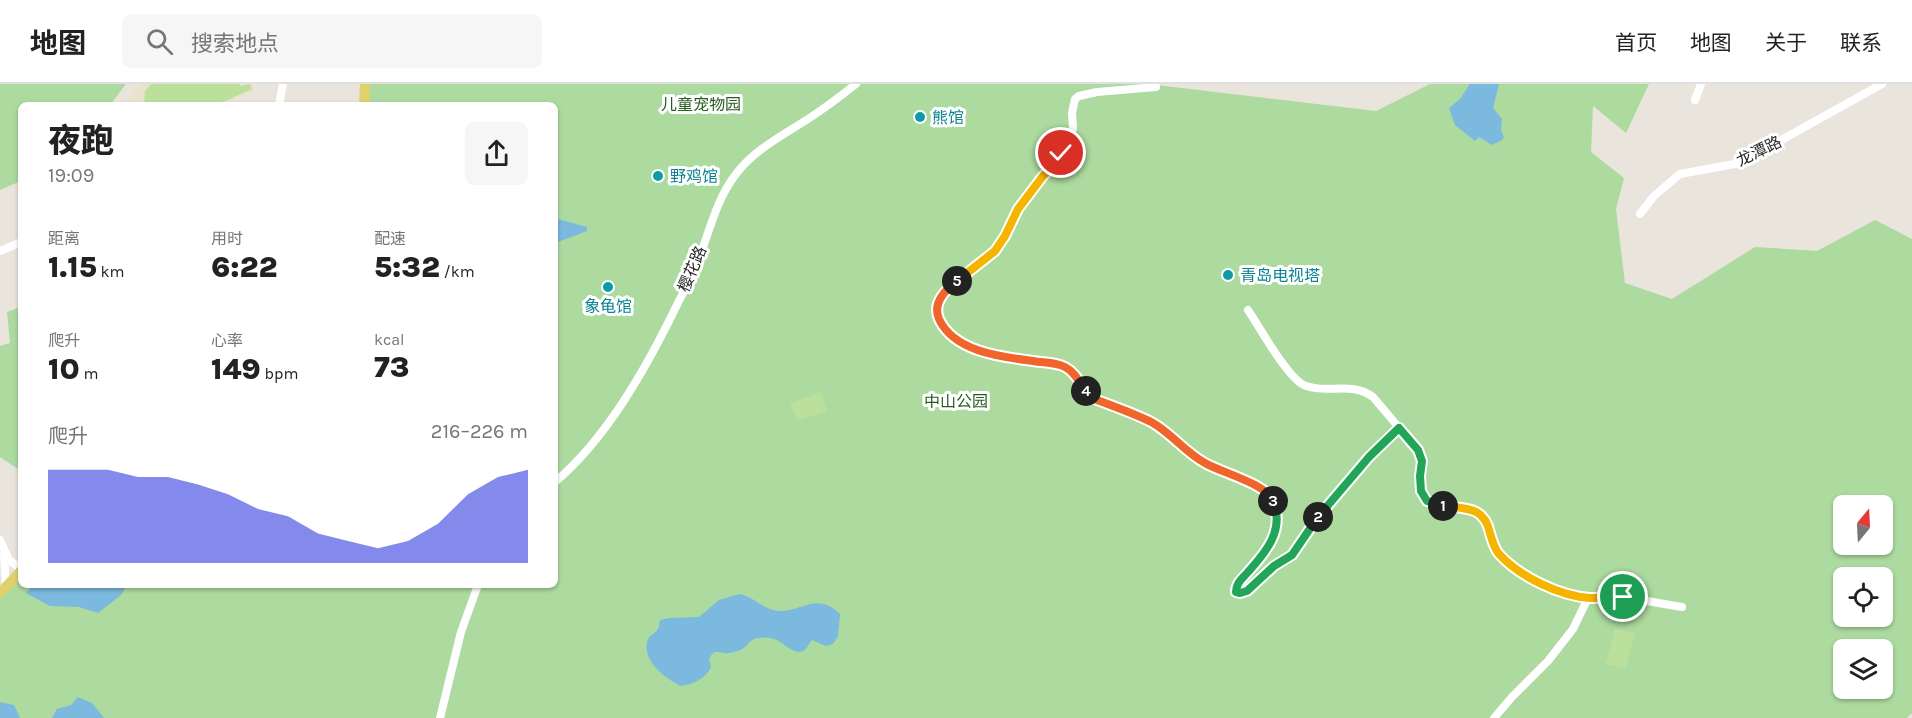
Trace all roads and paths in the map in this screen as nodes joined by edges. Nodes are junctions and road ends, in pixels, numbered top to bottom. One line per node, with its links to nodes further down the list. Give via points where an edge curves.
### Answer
1 (284, 84): 8 (street)
2 (365, 84): 9 (main road)
3 (856, 84): 15 (street, 樱花路, via 780,137 737,173 725,190 696,266 651,355 597,438)
4 (1154, 84): 14 (street, via 1156,87 1097,92 1075,99 1073,129 1066,148 1018,209 995,251 941,296 936,313 941,323 974,350 1069,368 1092,398 1152,423 1204,463 1271,495 1276,508 1274,539 1237,584 1236,592 1240,593 1292,555 1314,521)
5 (1701, 84): 7 (street)
6 (1882, 84): 10 (street, 龙潭路, via 1740,163 1680,174)
7 (1695, 100)
8 (280, 102)
9 (364, 102)
10 (1640, 214)
11 (18, 243): 12 (street)
12 (0, 251)
13 (1248, 310): 14 (street, via 1291,375 1304,386 1365,391)
14 (1399, 428): 22 (street, via 1418,450 1422,461 1421,491 1427,501 1483,515 1497,552 1515,569 1545,586)
15 (558, 479)
16 (0, 540): 17 (street)
17 (4, 550): 18 (street); 21 (street)
18 (18, 568)
19 (18, 573): 21 (main road)
20 (477, 588): 24 (street, via 461,632)
21 (2, 591)
22 (1588, 598): 23 (street, via 1623,597); 25 (street, via 1573,629 1548,661)
23 (1682, 607)
24 (440, 718)
25 (1494, 718)

